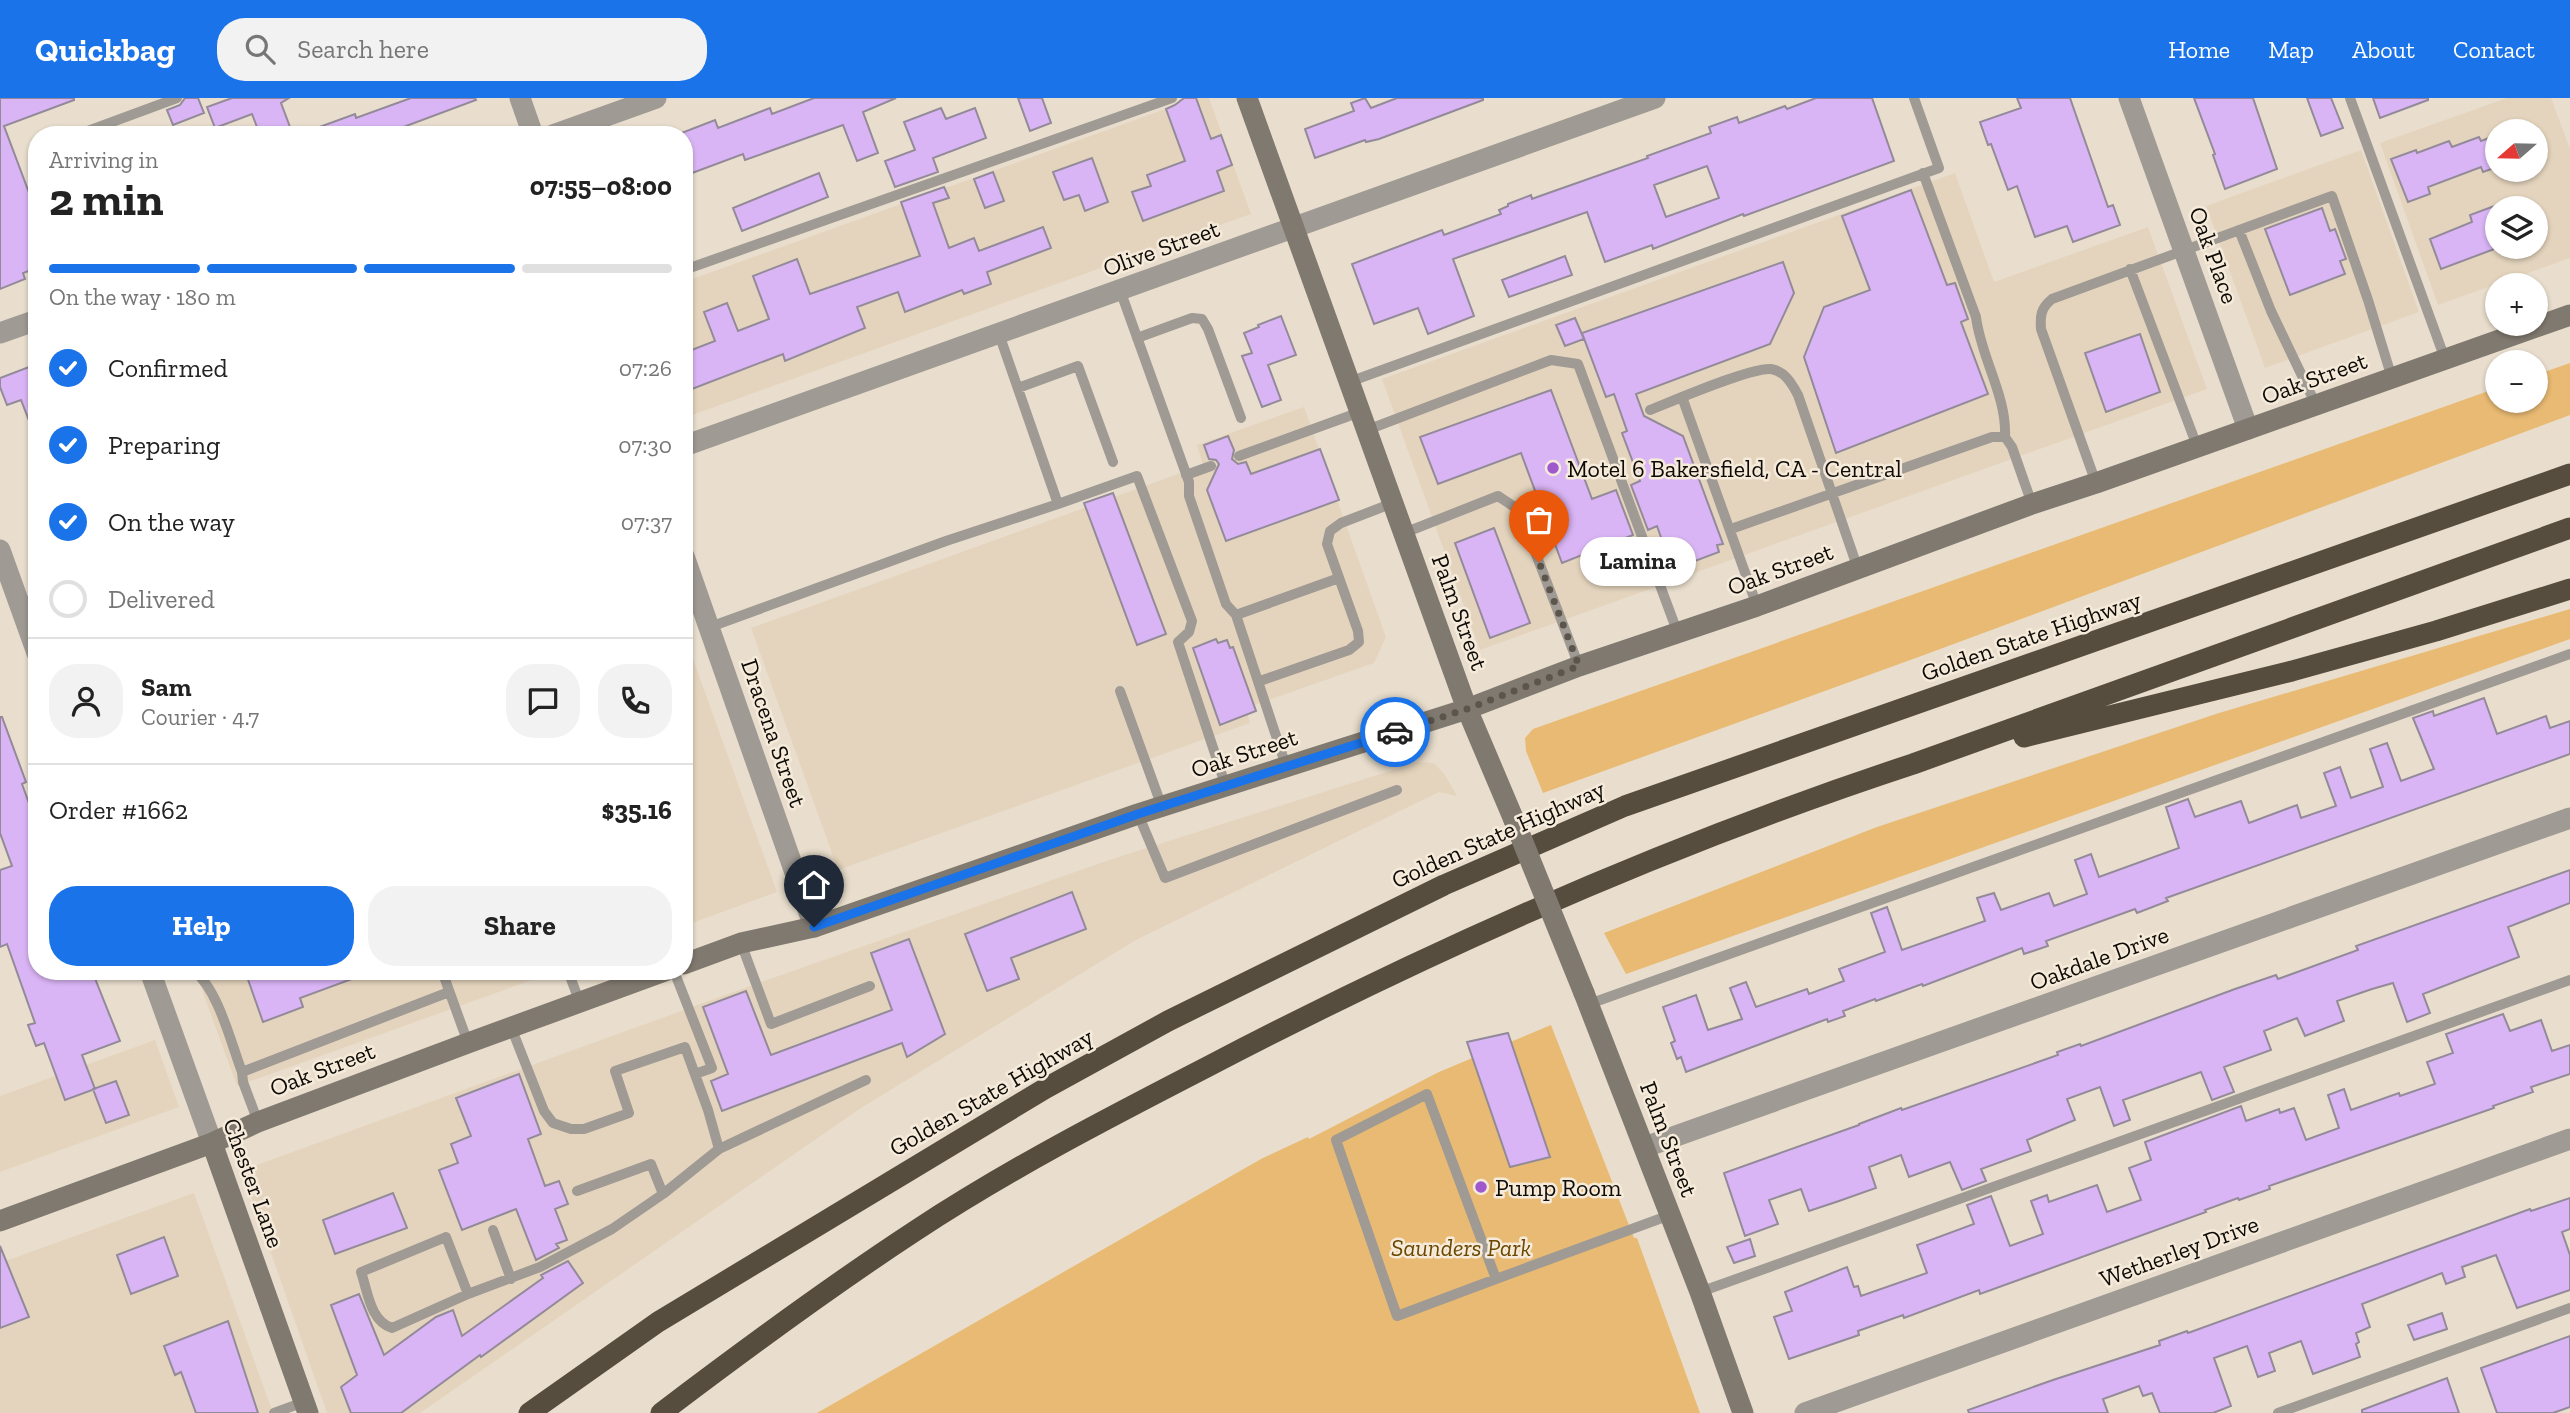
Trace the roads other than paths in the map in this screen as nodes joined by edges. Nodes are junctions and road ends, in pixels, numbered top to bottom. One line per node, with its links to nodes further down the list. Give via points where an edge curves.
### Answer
1 (177, 98): 10 (lane)
2 (520, 98): 11 (street)
3 (656, 98): 12 (street)
4 (1172, 98): 17 (lane)
5 (1247, 98): 14 (main road, Palm Street)
6 (1655, 98): 14 (street, Olive Street)
7 (1914, 98): 13 (lane, via 1938,167)
8 (2129, 98): 16 (street, Oak Place)
9 (2350, 98): 25 (lane)
10 (101, 126)
11 (530, 126)
12 (578, 126)
13 (1923, 173): 27 (lane); 35 (lane, via 1976,317 2006,418)
14 (1294, 228): 19 (street, Olive Street); 27 (main road, Palm Street)
15 (2239, 230): 16 (lane); 26 (lane, via 2332,196); 30 (lane)
16 (2184, 250): 18 (lane); 34 (street, Oak Place)
17 (693, 267)
18 (2130, 269): 37 (lane); 43 (lane, via 2052,299 2041,310 2041,329)
19 (1120, 290): 23 (street, Olive Street); 24 (lane)
20 (2570, 315): 25 (main road, Oak Street)
21 (28, 323): 22 (street)
22 (0, 333)
23 (999, 334): 28 (lane); 36 (street, Olive Street)
24 (1137, 338): 32 (lane, via 1192,318 1202,319); 42 (lane)
25 (2445, 359): 26 (main road, Oak Street)
26 (2392, 378): 30 (main road, Oak Street)
27 (1349, 382): 33 (main road, Palm Street)
28 (1018, 388): 39 (lane, via 1078,366); 46 (lane)
29 (1682, 397): 31 (lane); 44 (lane, via 1752,372 1773,369 1789,379); 49 (lane)
30 (2316, 405): 34 (main road, Oak Street)
31 (1650, 410)
32 (1241, 418)
33 (1363, 421): 38 (lane); 45 (main road, Palm Street); 60 (lane, via 1550,360 1578,364)
34 (2248, 429): 37 (main road, Oak Street)
35 (2005, 437): 44 (lane, via 1992,437); 47 (lane)
36 (693, 443)
37 (2197, 446): 43 (main road, Oak Street)
38 (1239, 456)
39 (1112, 462)
40 (1211, 466): 42 (lane)
41 (2570, 474): 110 (highway, Golden State Highway, via 1625,806 1444,885 1168,1021 1046,1088 658,1322)
42 (1186, 475): 57 (lane, via 1226,604)
43 (2096, 483): 47 (main road, Oak Street)
44 (1831, 493): 49 (lane); 52 (lane)
45 (1393, 503): 50 (main road, Palm Street); 53 (lane, via 1330,531 1327,544)
46 (1058, 504): 58 (lane); 68 (lane, via 1137,475 1192,621 1189,632 1178,642)
47 (2032, 504): 52 (main road, Oak Street)
48 (2570, 528): 66 (highway)
49 (1731, 529): 56 (lane)
50 (1404, 533): 62 (lane, via 1497,496 1519,510); 65 (main road, Palm Street)
51 (0, 550): 59 (street)
52 (1858, 569): 56 (main road, Oak Street)
53 (1339, 578): 57 (lane); 63 (lane, via 1359,642 1349,650)
54 (693, 580): 58 (street, Dracena Street)
55 (2570, 589): 66 (highway, via 2292,671)
56 (1757, 606): 60 (main road, Oak Street)
57 (1236, 615): 63 (lane)
58 (710, 626): 74 (street, Dracena Street)
59 (28, 628)
60 (1677, 631): 62 (main road, Oak Street)
61 (2570, 654): 86 (lane)
62 (1579, 666): 65 (main road, Oak Street)
63 (1260, 681): 67 (lane)
64 (1120, 691): 70 (lane)
65 (1467, 709): 67 (main road, Oak Street); 73 (main road, Palm Street, bridge)
66 (1913, 764): 73 (highway, via 1803,800)
67 (1286, 766): 68 (main road, Oak Street)
68 (1226, 787): 70 (main road, Oak Street)
69 (1397, 790): 71 (lane, via 1165,878)
70 (1162, 807): 71 (main road, Oak Street)
71 (1138, 814): 74 (main road, Oak Street)
72 (2570, 818): 96 (street, Oakdale Drive)
73 (1548, 903): 86 (main road, Palm Street, bridge); 111 (highway, via 1278,1029 1068,1139 918,1229 788,1317)
74 (814, 927): 75 (main road, Oak Street)
75 (741, 943): 76 (main road, Oak Street); 84 (lane, via 771,1024)
76 (693, 961)
77 (153, 980): 95 (street, Chester Lane)
78 (202, 980): 90 (lane)
79 (445, 980): 85 (lane)
80 (571, 980): 87 (lane)
81 (641, 980): 87 (main road, Oak Street)
82 (678, 980): 91 (lane, via 712,1068)
83 (2570, 980): 105 (lane)
84 (870, 986)
85 (449, 992): 89 (lane); 90 (lane)
86 (1586, 998): 96 (main road, Palm Street)
87 (580, 1003): 88 (main road, Oak Street)
88 (511, 1027): 89 (main road, Oak Street); 91 (lane, via 544,1111 553,1123 571,1129 629,1114 615,1071 685,1047)
89 (468, 1043): 93 (main road, Oak Street)
90 (243, 1072): 93 (lane)
91 (695, 1074): 97 (lane)
92 (866, 1080): 97 (lane)
93 (258, 1122): 95 (main road, Oak Street)
94 (2570, 1139): 113 (street, Wetherley Drive)
95 (212, 1143): 101 (main road, Oak Street); 108 (main road, Chester Lane)
96 (1645, 1147): 100 (main road, Palm Street)
97 (719, 1149): 99 (lane)
98 (577, 1191): 99 (lane, via 651,1164)
99 (663, 1194): 103 (lane, via 611,1230)
100 (1670, 1216): 104 (lane); 105 (main road, Palm Street)
101 (0, 1221)
102 (493, 1230): 103 (lane)
103 (511, 1279): 106 (lane)
104 (1496, 1279): 104 (lane, via 1427,1094 1336,1140 1397,1315)
105 (1700, 1292): 112 (main road, Palm Street)
106 (468, 1294): 106 (lane, via 392,1328 382,1325 374,1314 361,1272 446,1237)
107 (2570, 1308): 114 (lane)
108 (306, 1407): 109 (lane)
109 (274, 1413)
110 (529, 1413)
111 (660, 1413)
112 (1744, 1413)
113 (1805, 1413)
114 (2278, 1413)

